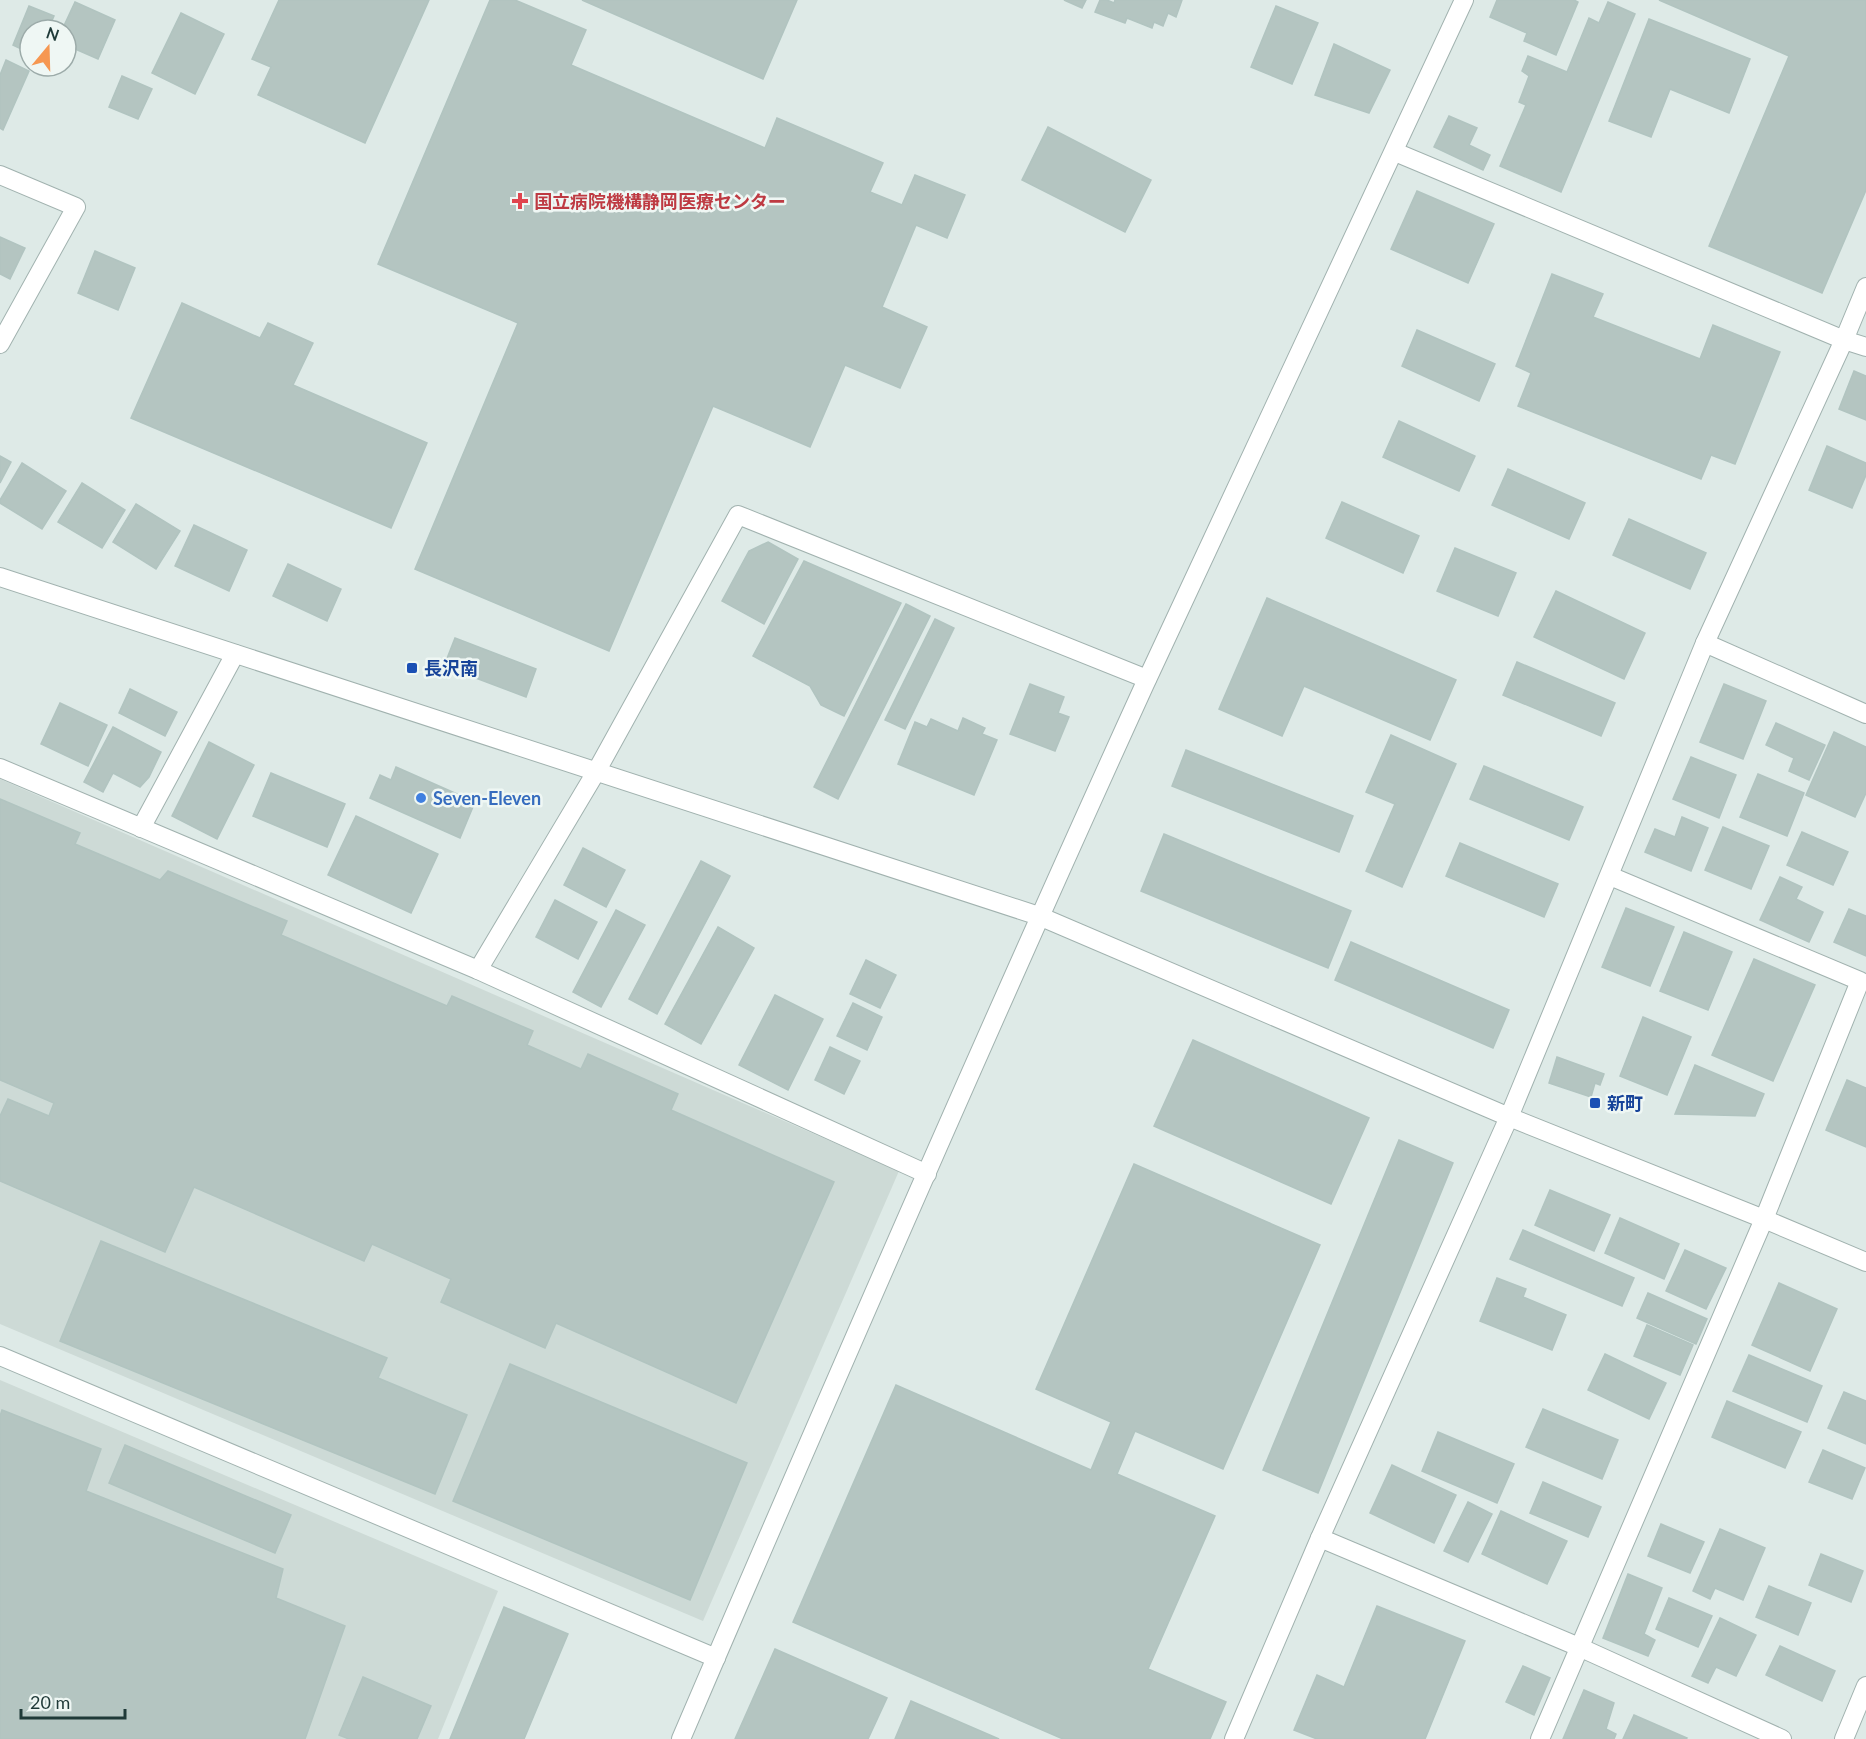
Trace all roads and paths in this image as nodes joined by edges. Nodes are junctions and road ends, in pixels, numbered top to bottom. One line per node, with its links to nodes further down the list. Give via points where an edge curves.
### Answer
1 (1464, 0): 2 (street)
2 (1395, 152): 5 (street); 11 (street)
3 (0, 175): 6 (street, via 76,207)
4 (1866, 287): 5 (street)
5 (1844, 340): 7 (street); 9 (street)
6 (0, 344)
7 (1866, 347)
8 (0, 577): 10 (street)
9 (1705, 643): 12 (street); 16 (street)
10 (235, 654): 14 (street); 15 (street)
11 (1147, 680): 14 (street, via 738,515); 17 (street)
12 (1866, 714)
13 (0, 768): 15 (street)
14 (596, 772): 17 (street); 18 (street)
15 (141, 828): 18 (street)
16 (1610, 876): 19 (street); 20 (street)
17 (1039, 916): 20 (street); 21 (street)
18 (478, 970): 21 (street)
19 (1863, 982): 22 (street)
20 (1509, 1117): 22 (street); 25 (street)
21 (927, 1174): 27 (street)
22 (1764, 1219): 23 (street); 26 (street)
23 (1866, 1262)
24 (0, 1356): 27 (street)
25 (1320, 1538): 26 (street); 30 (street)
26 (1579, 1647): 31 (street); 32 (street)
27 (716, 1658): 29 (street)
28 (1866, 1686): 33 (street)
29 (681, 1739)
30 (1234, 1739)
31 (1540, 1739)
32 (1782, 1739)
33 (1844, 1739)

